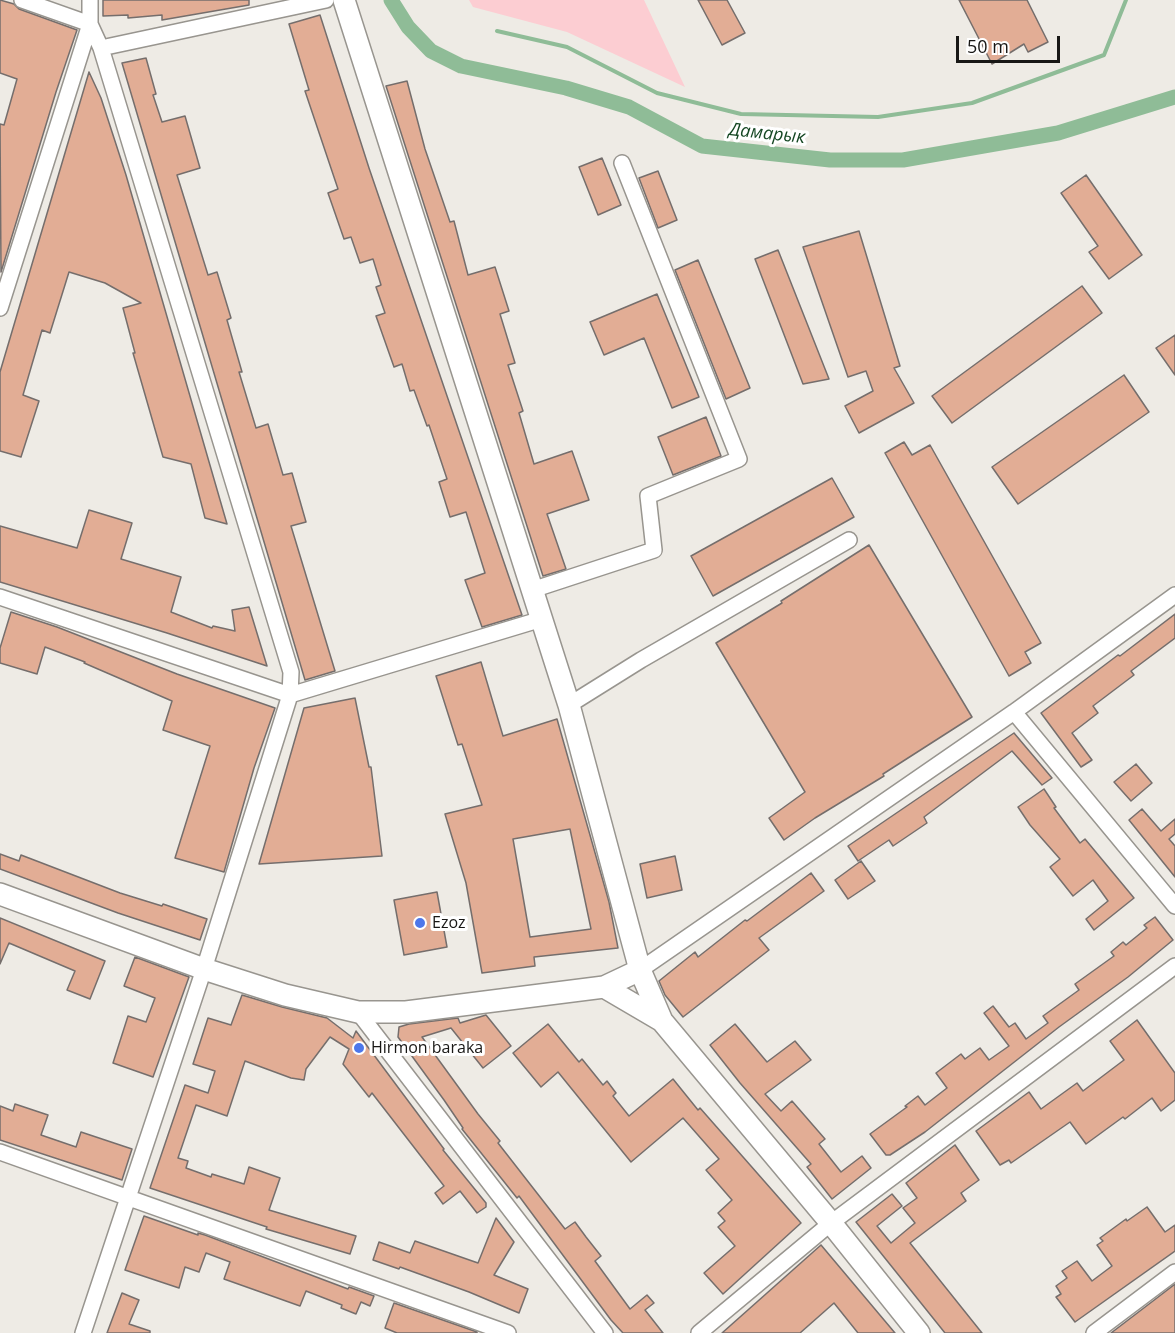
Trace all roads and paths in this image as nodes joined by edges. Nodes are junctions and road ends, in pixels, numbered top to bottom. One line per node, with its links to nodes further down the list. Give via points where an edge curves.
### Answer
1 (22, 0): 5 (street)
2 (90, 0): 5 (street)
3 (326, 0): 6 (street)
4 (344, 0): 10 (main road)
5 (90, 24): 6 (street); 8 (street)
6 (101, 48): 14 (street, via 291,672)
7 (622, 163): 10 (street, via 739,459 648,496 654,550)
8 (0, 308)
9 (849, 540): 15 (street)
10 (532, 590): 13 (main road)
11 (1175, 595): 16 (street)
12 (0, 597): 14 (street)
13 (542, 620): 14 (street); 15 (main road)
14 (290, 695): 20 (street)
15 (569, 705): 21 (main road)
16 (1014, 712): 18 (street); 21 (street)
17 (0, 894): 20 (main road)
18 (1175, 906)
19 (1175, 966): 27 (street)
20 (204, 969): 23 (main road); 26 (street)
21 (640, 970): 22 (main road); 24 (main road)
22 (604, 987): 23 (main road, via 406,1012); 24 (main road)
23 (358, 1012): 31 (street)
24 (662, 1021): 27 (main road)
25 (0, 1152): 26 (street)
26 (128, 1197): 29 (street); 30 (street)
27 (831, 1223): 32 (street); 33 (main road)
28 (1175, 1272): 34 (street)
29 (82, 1333)
30 (508, 1333)
31 (605, 1333)
32 (699, 1333)
33 (919, 1333)
34 (1094, 1333)

